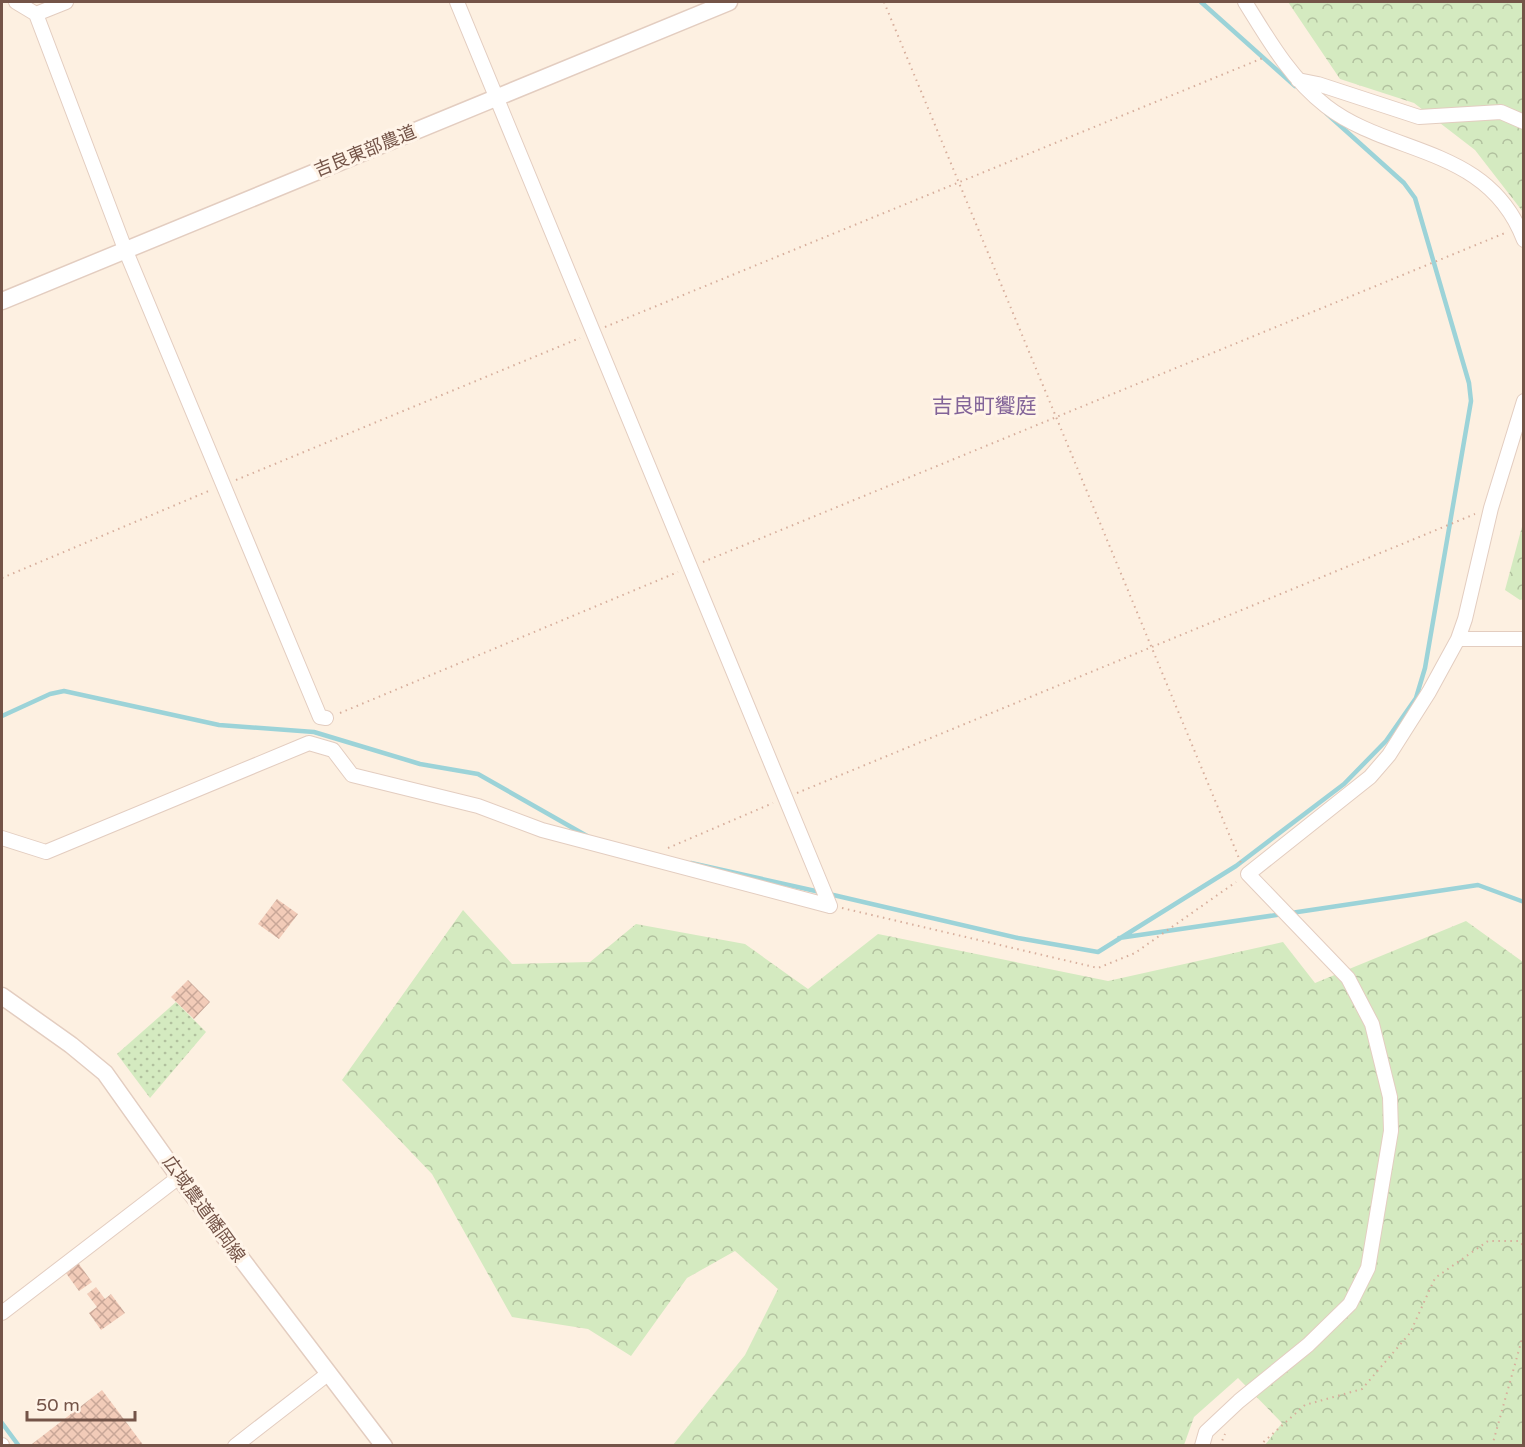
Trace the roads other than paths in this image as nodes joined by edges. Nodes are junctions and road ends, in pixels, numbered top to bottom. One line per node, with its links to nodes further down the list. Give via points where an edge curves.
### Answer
1 (16, 2): 6 (street)
2 (66, 2): 6 (street)
3 (457, 2): 8 (street)
4 (729, 2): 8 (street, 吉良東部農道)
5 (1245, 2): 7 (street)
6 (36, 14): 11 (street)
7 (1298, 80): 9 (street, via 1419,117 1501,112); 10 (street, via 1352,123 1435,154 1466,171 1487,188)
8 (496, 98): 11 (street, 吉良東部農道); 17 (street, via 830,906 542,830 478,806 352,775 333,750 309,743 46,852)
9 (1524, 122)
10 (1521, 233)
11 (125, 249): 12 (street, 吉良東部農道); 16 (street, via 320,717)
12 (2, 301)
13 (1524, 400): 14 (street, via 1491,508)
14 (1458, 639): 15 (street); 24 (street, via 1389,755 1370,777 1248,874 1348,978 1372,1024 1390,1096 1391,1131 1368,1268 1350,1304 1206,1432)
15 (1524, 639)
16 (326, 718)
17 (2, 838)
18 (2, 996): 19 (street, 広域農道幡岡線, via 105,1073)
19 (179, 1177): 20 (street); 21 (street, 広域農道幡岡線)
20 (2, 1313)
21 (328, 1374): 22 (street); 23 (street, 広域農道幡岡線)
22 (235, 1446)
23 (384, 1446)
24 (1202, 1446)

